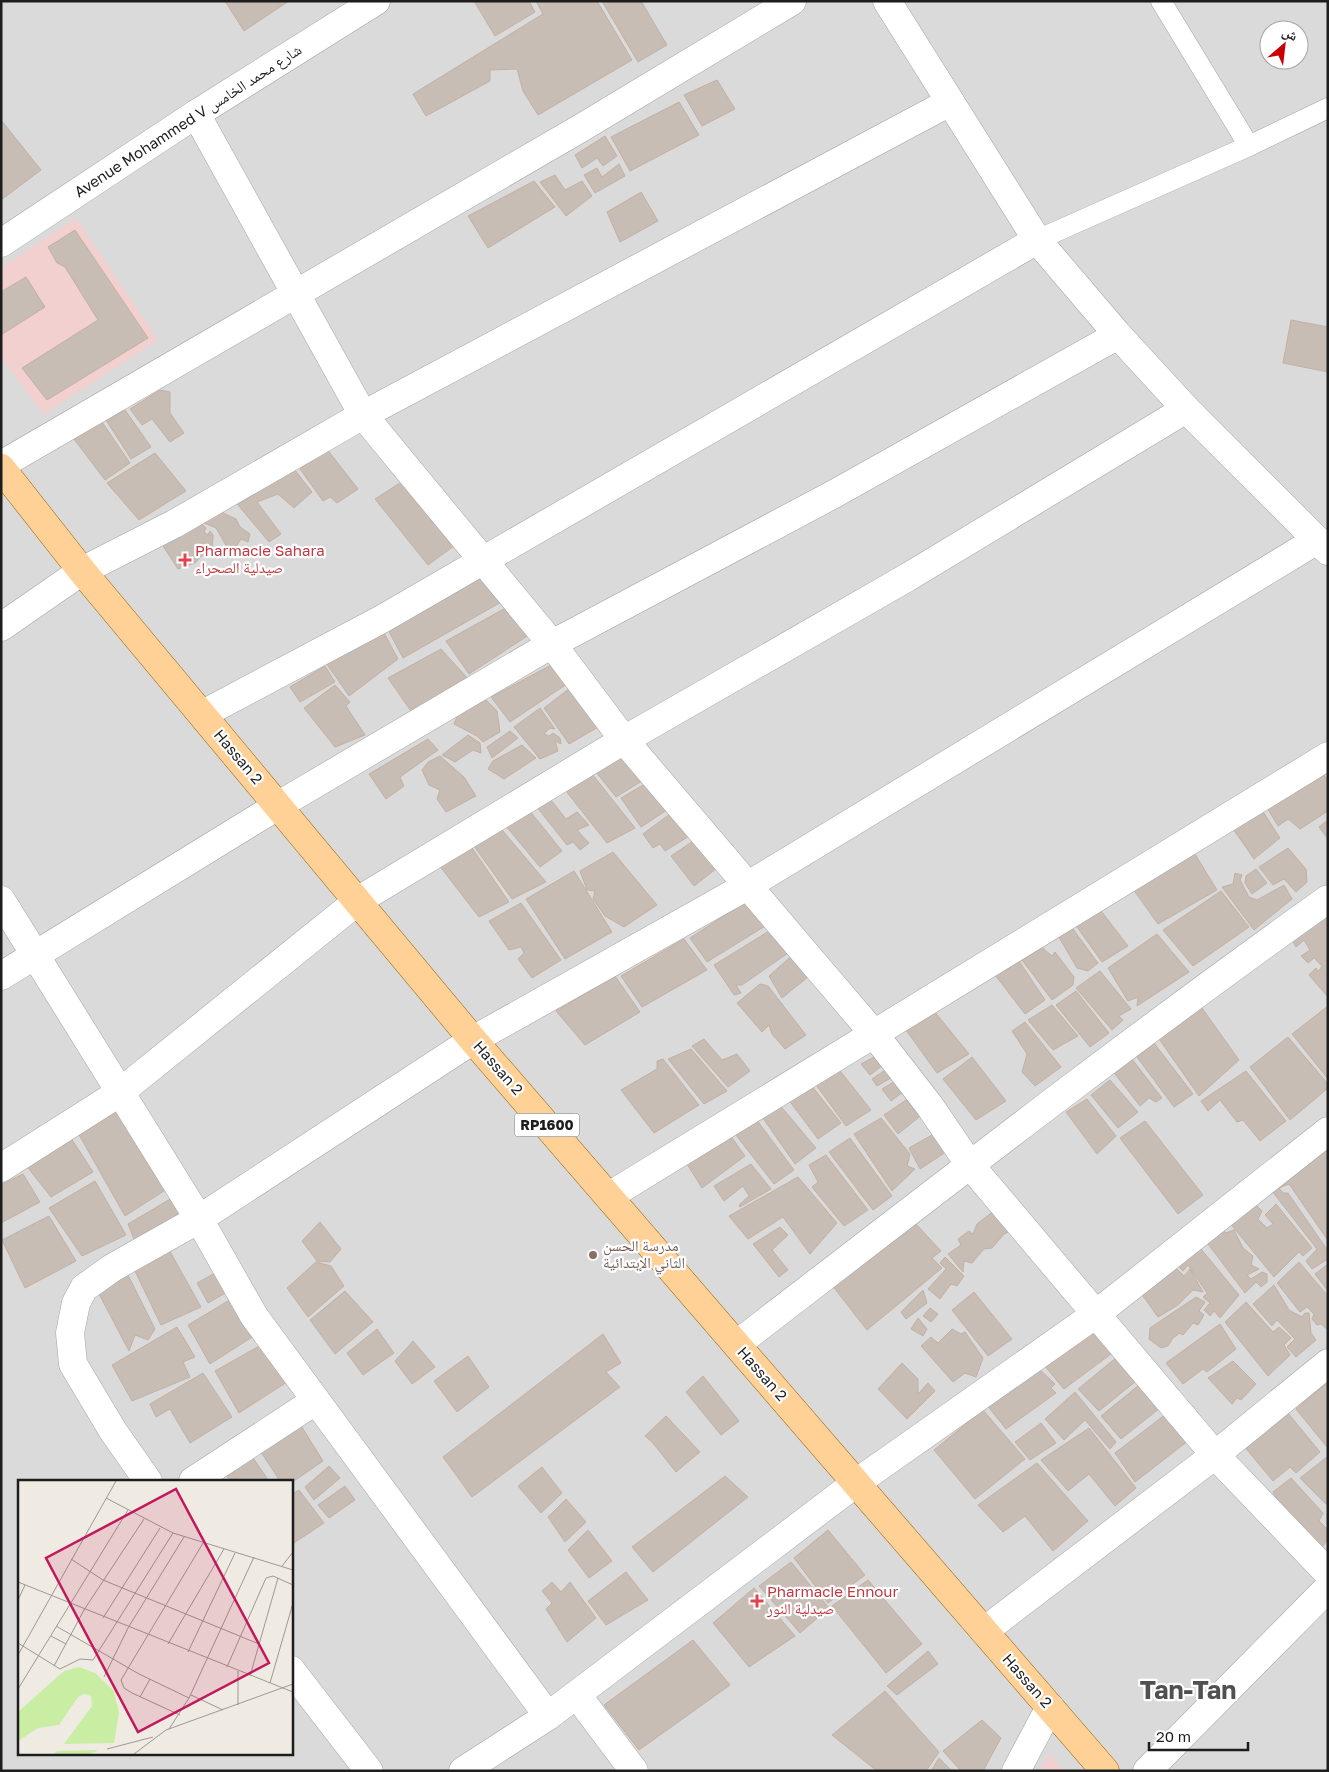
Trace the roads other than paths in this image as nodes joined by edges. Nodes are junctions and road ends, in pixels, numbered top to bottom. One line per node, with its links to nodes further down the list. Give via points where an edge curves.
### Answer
1 (376, 1): 7 (street, Avenue Mohammed V شارع محمد الخامس)
2 (792, 1): 11 (street)
3 (886, 1): 5 (street)
4 (1161, 1): 8 (lane)
5 (950, 102): 9 (street); 14 (street)
6 (1328, 108): 8 (lane)
7 (196, 114): 10 (street, Avenue Mohammed V شارع محمد الخامس); 11 (street)
8 (1249, 146): 9 (lane)
9 (1037, 240): 12 (street); 17 (street)
10 (1, 243)
11 (294, 294): 14 (street); 15 (street)
12 (1118, 335): 13 (street); 20 (street, via 834,494)
13 (1186, 409): 16 (street); 22 (street, via 908,577)
14 (363, 415): 17 (street); 18 (street, via 174,524)
15 (1, 466): 18 (main road, Hassan 2 / RP1600)
16 (1322, 546): 25 (street)
17 (481, 561): 20 (street); 21 (street, via 382,619)
18 (82, 570): 19 (street); 21 (main road, Hassan 2 / RP1600)
19 (1, 627)
20 (552, 644): 22 (street); 24 (street)
21 (203, 714): 24 (main road, Hassan 2 / RP1600)
22 (624, 740): 25 (street); 28 (street)
23 (1328, 756): 31 (street)
24 (279, 805): 28 (main road, Hassan 2 / RP1600); 29 (street)
25 (747, 886): 31 (street); 32 (street)
26 (1328, 899): 35 (street)
27 (1, 900): 29 (street)
28 (359, 900): 32 (main road, Hassan 2 / RP1600); 33 (street)
29 (36, 957): 30 (street); 33 (street)
30 (1, 976)
31 (874, 1034): 35 (street); 37 (street)
32 (473, 1040): 37 (main road, Hassan 2 / RP1600); 38 (street)
33 (119, 1093): 36 (street); 38 (street)
34 (1328, 1131): 39 (street)
35 (970, 1165): 39 (street); 40 (street)
36 (1, 1168)
37 (609, 1196): 40 (main road, Hassan 2 / RP1600)
38 (199, 1219): 42 (street, via 254,1316); 44 (street, via 112,1268 84,1288 76,1303 70,1334 73,1364)
39 (1096, 1314): 43 (street); 46 (street)
40 (737, 1344): 46 (main road, Hassan 2 / RP1600)
41 (1328, 1364): 43 (street)
42 (315, 1401): 45 (street); 53 (street)
43 (1215, 1455): 47 (street); 49 (street)
44 (147, 1480)
45 (195, 1480)
46 (856, 1483): 49 (main road, Hassan 2 / RP1600); 51 (street)
47 (1328, 1573)
48 (1328, 1588): 59 (street)
49 (984, 1631): 52 (main road, Hassan 2 / RP1600)
50 (292, 1671): 54 (street)
51 (577, 1695): 53 (street); 56 (street)
52 (1050, 1707): 57 (street); 58 (main road, Hassan 2 / RP1600)
53 (548, 1716): 55 (street)
54 (369, 1771)
55 (463, 1771)
56 (634, 1771)
57 (1016, 1771)
58 (1105, 1771)
59 (1147, 1771)

